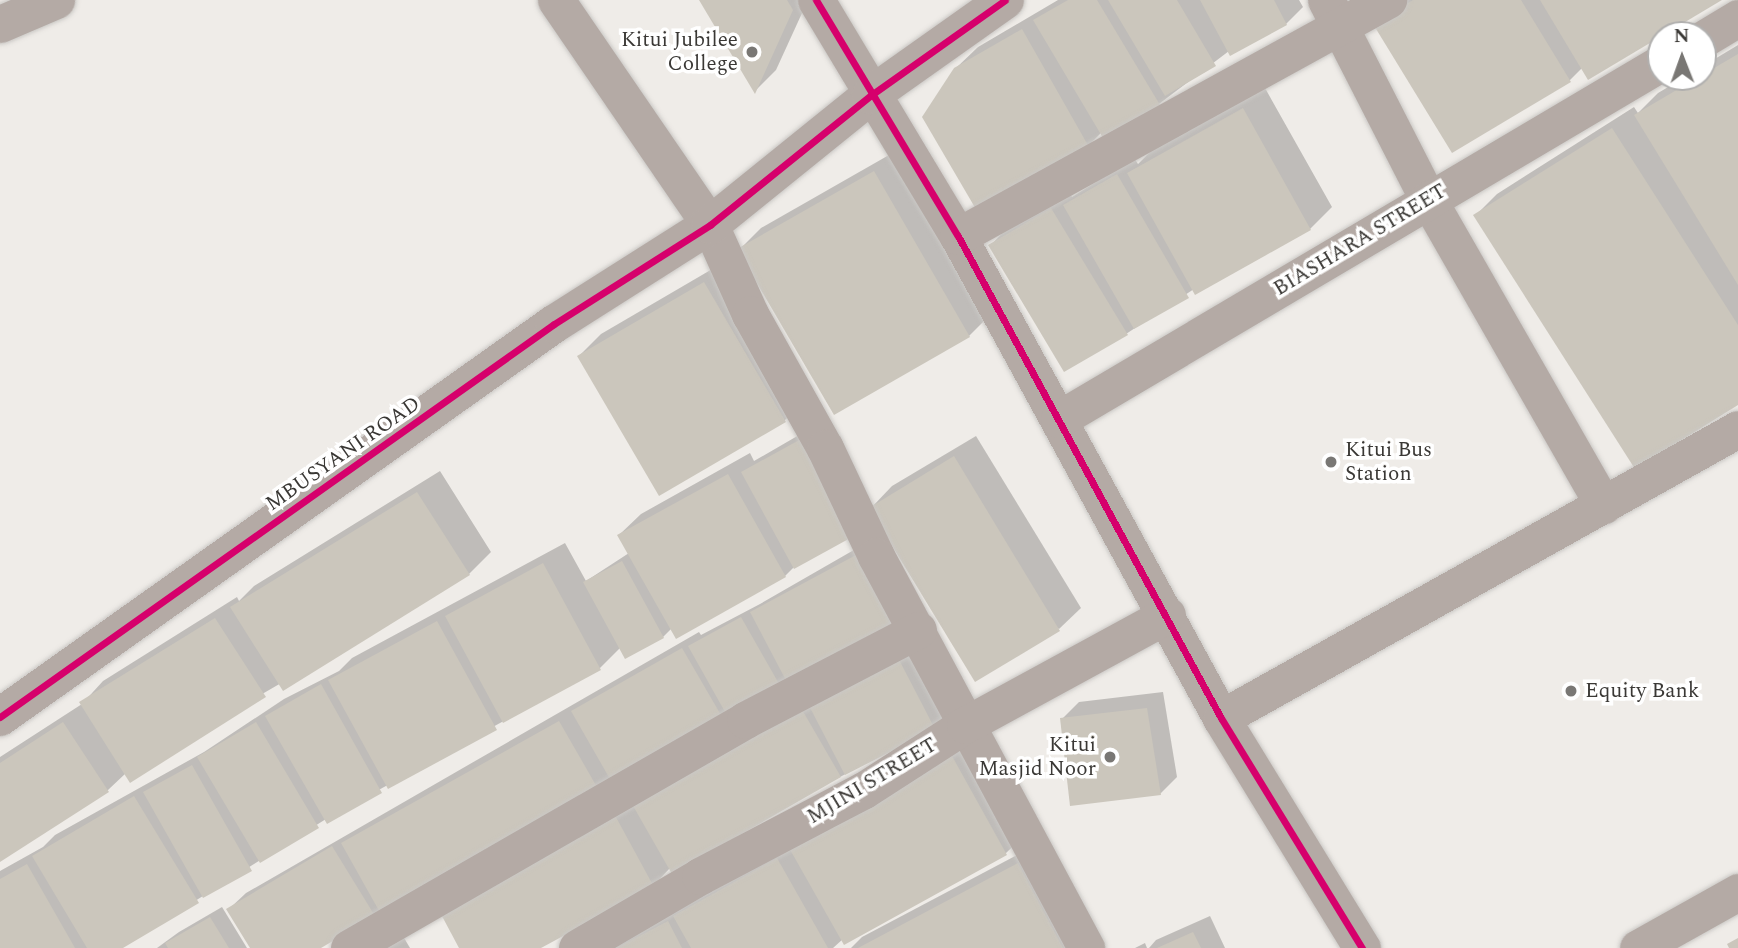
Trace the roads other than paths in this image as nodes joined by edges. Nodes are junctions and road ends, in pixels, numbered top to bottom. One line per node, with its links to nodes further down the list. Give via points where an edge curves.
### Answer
1 (56, 0): 8 (street)
2 (556, 0): 13 (street)
3 (816, 0): 11 (street)
4 (1005, 0): 11 (street, MBUSYANI ROAD)
5 (1388, 0): 6 (street)
6 (1332, 13): 12 (street); 14 (street)
7 (1738, 18): 9 (street)
8 (0, 24)
9 (1717, 31)
10 (1647, 71): 12 (street, BIASHARA STREET)
11 (871, 95): 13 (street, MBUSYANI ROAD); 14 (street)
12 (1428, 199): 15 (street, BIASHARA STREET); 17 (street)
13 (710, 225): 19 (street, via 750,314); 20 (street, MBUSYANI ROAD, via 554,324)
14 (958, 236): 15 (street)
15 (1059, 418): 18 (street)
16 (1738, 429): 17 (street)
17 (1604, 505): 21 (street)
18 (1167, 615): 21 (street); 22 (street, MJINI STREET)
19 (918, 630): 22 (street); 24 (street, via 745,720)
20 (0, 717)
21 (1221, 718): 27 (street)
22 (965, 725): 25 (street, MJINI STREET, via 864,790 700,876); 26 (street)
23 (1738, 892): 28 (street)
24 (349, 948)
25 (577, 948)
26 (1086, 948)
27 (1362, 948)
28 (1638, 948)

